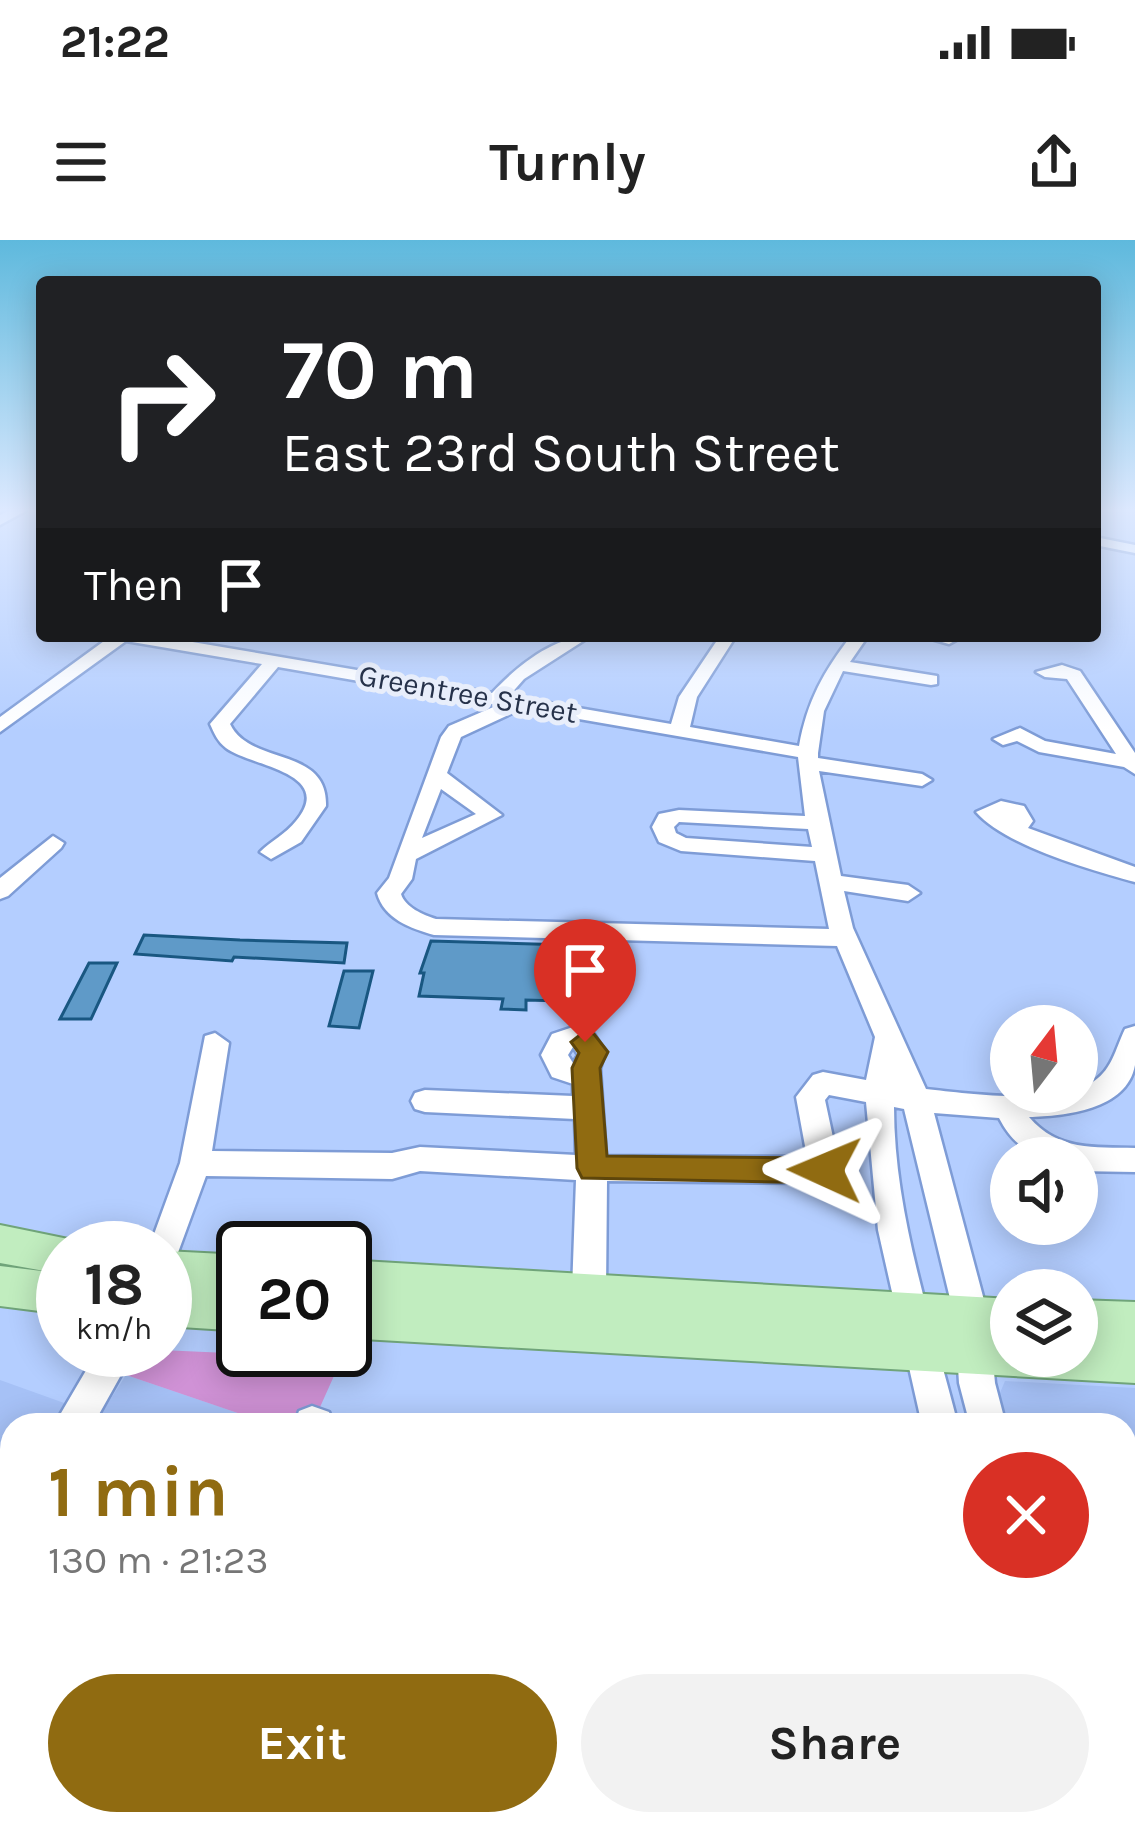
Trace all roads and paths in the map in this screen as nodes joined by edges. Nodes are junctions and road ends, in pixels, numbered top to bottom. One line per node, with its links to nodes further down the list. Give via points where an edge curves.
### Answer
1 (116, 642): 12 (street)
2 (160, 642): 6 (street, Greentree Street)
3 (573, 642): 10 (street, via 518,675)
4 (724, 642): 13 (street, via 688,697)
5 (855, 642): 7 (street)
6 (274, 661): 10 (street, Greentree Street); 22 (street, via 220,724 230,742 299,770 312,786 311,822)
7 (838, 665): 9 (street); 15 (street, via 815,711)
8 (1076, 679): 16 (street)
9 (931, 680)
10 (497, 699): 11 (street, Greentree Street)
11 (520, 703): 13 (street, Greentree Street); 17 (street, via 456,730)
12 (0, 725)
13 (679, 731): 15 (street, Greentree Street)
14 (1039, 746): 16 (street)
15 (809, 758): 18 (street, Greentree Street); 19 (street)
16 (1132, 765)
17 (436, 775): 23 (street); 23 (street, via 491,815)
18 (922, 780)
19 (817, 823): 24 (street); 24 (street, via 679,816 664,827 681,844)
20 (1016, 830): 25 (street)
21 (53, 844): 27 (street)
22 (271, 852)
23 (405, 854): 29 (street, via 392,904 434,927)
24 (823, 855): 26 (street)
25 (1135, 874)
26 (830, 882): 28 (street); 29 (street)
27 (0, 891)
28 (908, 893)
29 (851, 948): 30 (street); 32 (street)
30 (658, 951)
31 (1135, 1036): 35 (street)
32 (888, 1039): 36 (street); 37 (street)
33 (215, 1043): 43 (street)
34 (586, 1068): 40 (street)
35 (1098, 1093)
36 (878, 1095): 37 (street); 44 (street, via 823,1084 810,1097 825,1170); 56 (street, via 887,1186)
37 (916, 1099): 39 (street); 55 (street)
38 (425, 1101): 40 (street)
39 (990, 1104)
40 (588, 1108): 44 (street)
41 (1098, 1159): 42 (street)
42 (1135, 1160)
43 (195, 1163): 44 (street, via 392,1166 420,1159); 45 (street)
44 (592, 1168): 51 (street)
45 (175, 1221)
46 (0, 1244): 47 (main road)
47 (36, 1250)
48 (372, 1281): 51 (main road)
49 (0, 1286): 50 (main road)
50 (36, 1291)
51 (589, 1291): 56 (main road)
52 (372, 1318): 56 (main road)
53 (1098, 1322): 54 (main road)
54 (1135, 1323)
55 (990, 1331)
56 (920, 1335): 57 (main road); 63 (street)
57 (990, 1337)
58 (1098, 1359): 59 (main road)
59 (1135, 1360)
60 (101, 1377): 62 (street)
61 (990, 1377): 64 (street)
62 (79, 1413)
63 (937, 1413)
64 (989, 1413)

